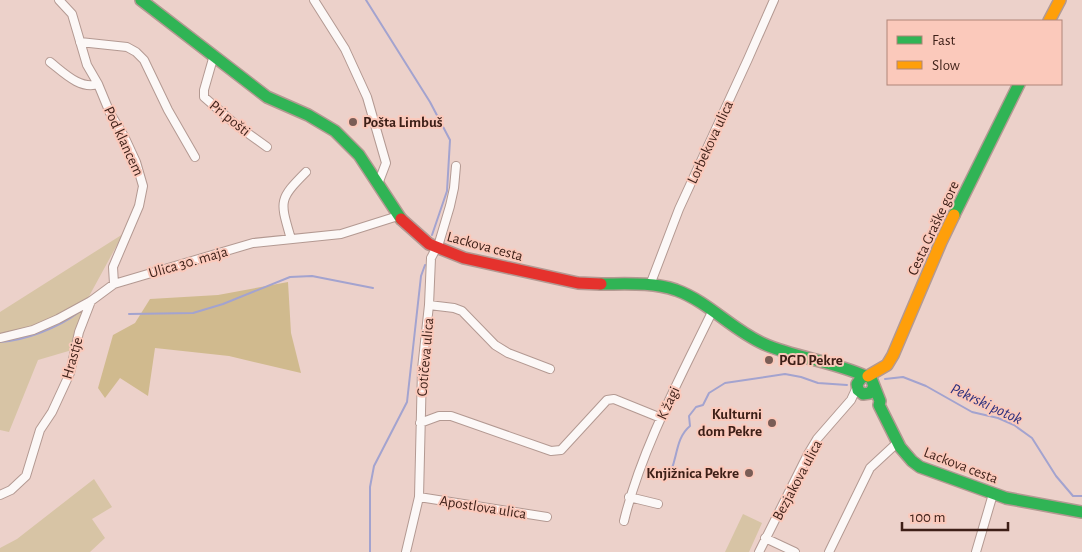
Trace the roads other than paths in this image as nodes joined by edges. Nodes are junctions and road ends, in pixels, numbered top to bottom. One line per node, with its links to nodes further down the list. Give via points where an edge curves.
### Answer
1 (59, 0): 7 (street, Pod klancem, via 72,14)
2 (142, 0): 8 (street, Lackova cesta)
3 (314, 0): 16 (street, via 344,49 367,98 386,163)
4 (774, 0): 21 (street, Lorbekova ulica, via 679,209)
5 (1060, 0): 6 (street)
6 (1050, 20)
7 (80, 42): 10 (street, Pod klancem, via 87,65); 13 (street, via 127,47 144,60)
8 (214, 55): 12 (street, Pri pošti, via 204,97); 16 (street, Lackova cesta, via 266,97 335,131 360,154)
9 (50, 62): 10 (street, via 84,85)
10 (98, 84): 20 (street, Pod klancem, via 136,162 143,186 139,206 113,267)
11 (1019, 85): 27 (street, Cesta Graške gore, via 949,227 886,368)
12 (267, 147)
13 (195, 157)
14 (456, 166): 19 (street, Cotičeva ulica, via 450,206)
15 (306, 172): 18 (street, via 288,189 283,202)
16 (378, 184): 17 (street, Lackova cesta)
17 (398, 216): 18 (street, Ulica 30. maja, via 341,234); 19 (street, Lackova cesta)
18 (291, 239): 20 (street, Ulica 30. maja, via 253,243)
19 (436, 248): 21 (street, Lackova cesta, via 464,258 578,283); 23 (street, Cotičeva ulica, via 431,258)
20 (114, 284): 22 (street, Ulica 30. maja)
21 (650, 285): 24 (street, Lackova cesta, via 692,298)
22 (91, 301): 25 (street, Hrastje, via 33,330); 32 (street, Hrastje, via 79,332 70,373 40,430 26,476)
23 (429, 305): 26 (street, via 462,311 508,353); 29 (street, Cotičeva ulica)
24 (712, 312): 27 (street, Lackova cesta, via 755,340 831,362); 28 (street, K žagi)
25 (0, 338)
26 (550, 369)
27 (866, 385): 30 (street, Lackova cesta, via 879,404); 39 (street, Bezjakova ulica, via 817,439)
28 (661, 418): 29 (street, via 614,399 607,400 561,450 551,451 451,416 439,416); 34 (street, K žagi)
29 (420, 423): 33 (street, Cotičeva ulica)
30 (897, 443): 31 (street, Lackova cesta, via 910,461 920,467); 43 (street, via 870,468)
31 (993, 494): 36 (street, Lackova cesta); 44 (street)
32 (0, 495)
33 (419, 497): 37 (street, Apostlova ulica); 40 (street, Cotičeva ulica)
34 (629, 497): 35 (street); 38 (street, K žagi)
35 (658, 504)
36 (1082, 512)
37 (547, 517)
38 (624, 521)
39 (766, 538): 41 (street, Bezjakova ulica); 42 (street)
40 (406, 552)
41 (759, 552)
42 (795, 552)
43 (829, 552)
44 (976, 552)

